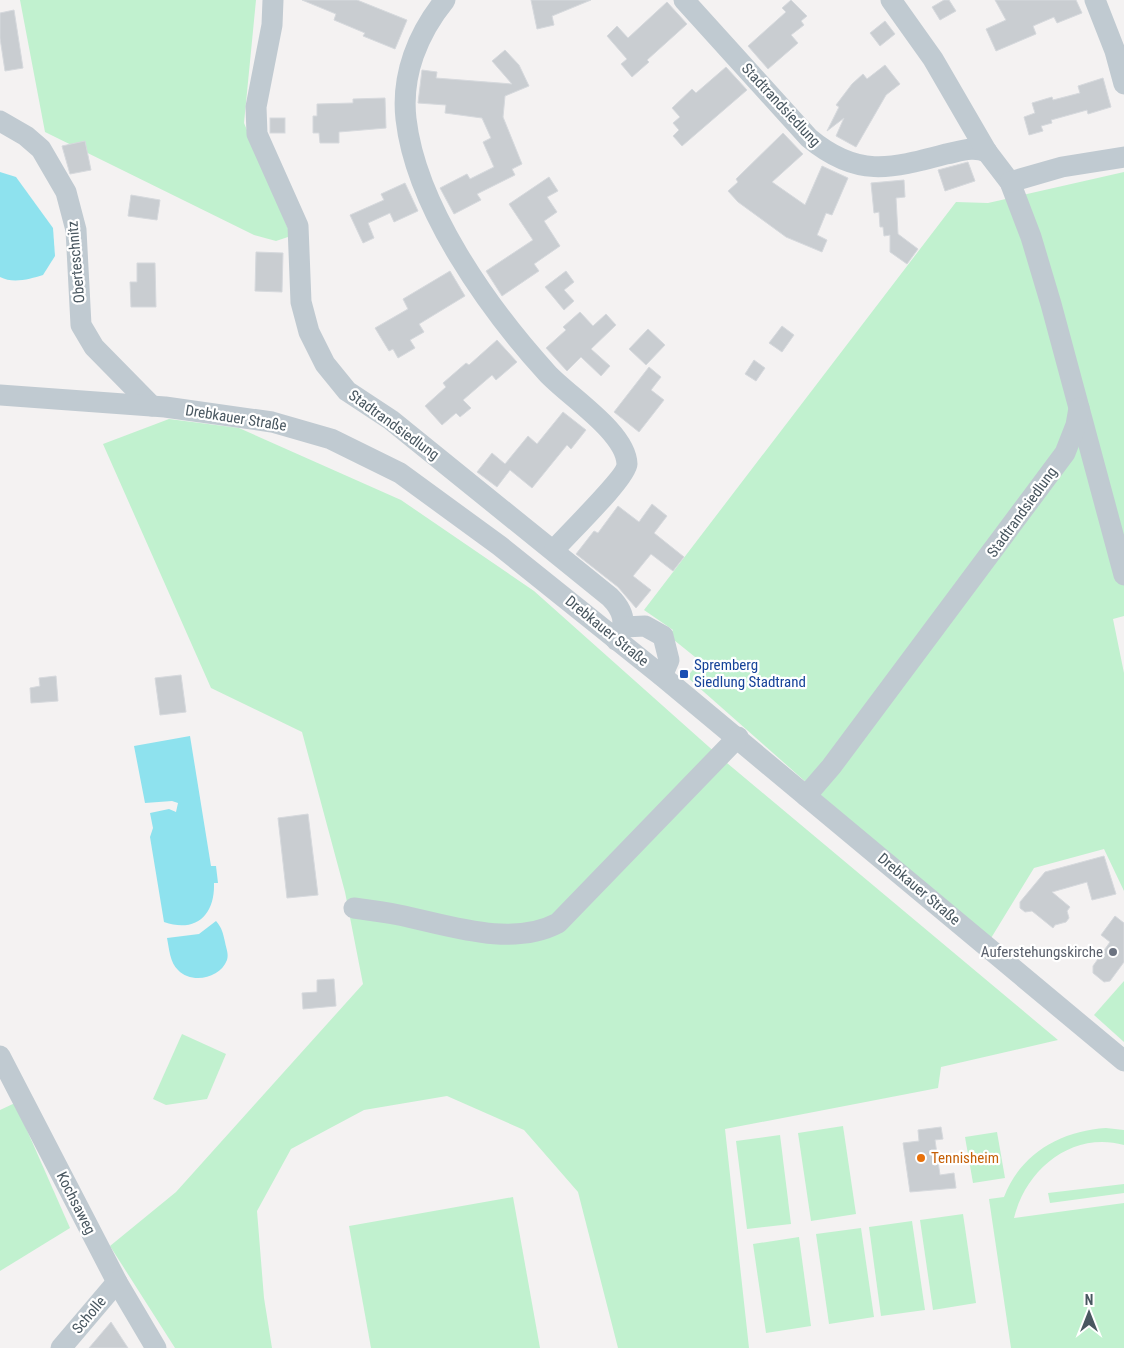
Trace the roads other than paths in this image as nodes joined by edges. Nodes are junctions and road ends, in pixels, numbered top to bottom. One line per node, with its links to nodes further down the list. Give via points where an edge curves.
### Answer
1 (273, 0): 14 (street, Stadtrandsiedlung, via 272,25 256,107 257,134 298,226 301,302 313,340 325,364 347,392 391,420)
2 (445, 0): 14 (street, via 416,47 406,90 410,146 423,185 463,262 499,316 548,374 611,432 625,451 627,467 614,487)
3 (684, 0): 8 (street, Stadtrandsiedlung, via 808,138 828,154 872,167 900,166 972,148)
4 (892, 0): 8 (street, Stadtrandsiedlung, via 933,59)
5 (1095, 0): 6 (street)
6 (1124, 84)
7 (0, 121): 12 (street, Oberteschnitz, via 26,136 41,150 66,192 76,230 81,325 94,347)
8 (987, 152): 10 (street, Stadtrandsiedlung)
9 (1124, 157): 10 (street, via 1062,167)
10 (1010, 182): 13 (street, Stadtrandsiedlung, via 1031,237)
11 (0, 395): 12 (street, Drebkauer Straße)
12 (152, 406): 16 (street, Drebkauer Straße, via 272,422 331,439 400,473)
13 (1079, 406): 15 (street); 19 (street, Stadtrandsiedlung, via 1076,425 1065,453)
14 (554, 550): 16 (street, Stadtrandsiedlung, via 619,606)
15 (1124, 576)
16 (620, 633): 17 (street, Drebkauer Straße); 17 (street, via 645,626 663,636 669,660)
17 (662, 676): 18 (street, Drebkauer Straße)
18 (738, 737): 19 (street, Drebkauer Straße); 20 (street, via 558,923 544,931 524,934 465,931)
19 (806, 796): 22 (street, Drebkauer Straße)
20 (354, 908)
21 (0, 1056): 23 (street, Kochsaweg)
22 (1124, 1061)
23 (117, 1282): 24 (street, Scholle); 25 (street, Kochsaweg)
24 (61, 1348)
25 (156, 1348)

